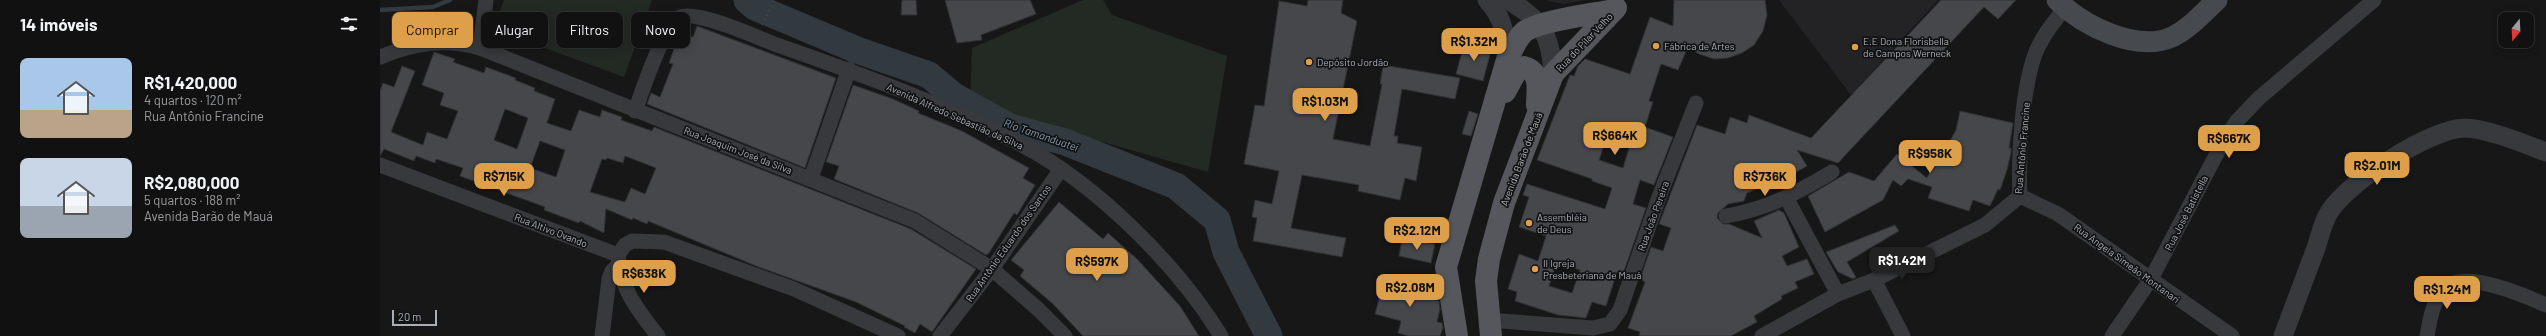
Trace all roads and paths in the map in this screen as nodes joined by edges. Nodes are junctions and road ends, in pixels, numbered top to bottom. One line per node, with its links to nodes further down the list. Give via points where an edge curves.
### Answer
1 (486, 0): 11 (street)
2 (774, 0): 10 (path)
3 (1487, 0): 13 (street, via 1503,22 1506,35)
4 (1508, 0): 9 (street, Avenida Barão de Mauá, via 1527,11)
5 (2217, 0): 7 (main road, via 2184,30 2171,37 2146,42 2119,37 2096,28)
6 (2374, 0): 30 (street, Rua José Batistella, via 2259,98 2237,121 2225,138)
7 (2061, 4): 25 (street, Rua Antônio Francine, via 2033,60 2023,124)
8 (1619, 5): 9 (main road, Rua do Pilar Velho); 15 (main road, Rua do Pilar Velho)
9 (1540, 25): 13 (main road, Rua do Pilar Velho, via 1524,32); 15 (street, Avenida Barão de Mauá, via 1552,54)
10 (761, 27)
11 (480, 48): 12 (street, Rua Joaquim José da Silva, via 437,42 399,49); 18 (street, Rua Joaquim José da Silva)
12 (380, 57)
13 (1506, 63): 16 (main road)
14 (849, 69): 18 (street, Avenida Alfredo Sebastião da Silva, via 725,24 686,16 679,18 670,27 658,50); 22 (street, Avenida Alfredo Sebastião da Silva, via 1015,142); 24 (street)
15 (1553, 74): 19 (main road, Avenida Barão de Mauá)
16 (1496, 99): 19 (main road, via 1504,94 1516,72 1524,67 1530,69 1537,78); 41 (main road, via 1446,267)
17 (1696, 103): 34 (street, Rua João Pereira, via 1659,197 1620,310 1610,324 1593,328)
18 (635, 111): 24 (street, Rua Joaquim José da Silva)
19 (1537, 118): 34 (main road, Avenida Barão de Mauá, via 1504,203 1489,259 1486,281)
20 (2546, 152): 46 (street, via 2465,128 2447,132 2418,145 2391,158 2362,177 2329,211)
21 (380, 164): 28 (street, Rua Altivo Ovando)
22 (1061, 169): 29 (street, Rua Antônio Eduardo dos Santos); 40 (street, Avenida Alfredo Sebastião da Silva, via 1085,187 1162,258 1206,311)
23 (1832, 172): 26 (street)
24 (811, 178): 29 (street, Rua Joaquim José da Silva, via 914,221)
25 (2020, 196): 30 (street, Rua Angela Simeão Montanari, via 2058,214); 31 (street, Rua Antônio Francine, via 1985,225)
26 (1787, 199): 27 (street, via 1749,212); 32 (street)
27 (1726, 216)
28 (618, 260): 35 (street, via 609,279); 36 (street, via 622,281 629,295); 37 (street, via 625,245 632,241 664,242 794,289)
29 (992, 270): 38 (street, Rua Antônio Eduardo dos Santos); 39 (street, Rua Joaquim José da Silva)
30 (2151, 279): 44 (street, Rua José Batistella); 45 (street, Rua Angela Simeão Montanari)
31 (1874, 280): 32 (street, Rua Antônio Francine); 43 (street)
32 (1838, 294): 42 (street, Rua Antônio Francine)
33 (2546, 305): 47 (street, via 2487,284 2468,280 2458,282 2449,285 2440,294)
34 (1489, 328)
35 (602, 336)
36 (658, 336)
37 (898, 336)
38 (940, 336)
39 (1065, 336)
40 (1221, 336)
41 (1457, 336)
42 (1762, 336)
43 (1903, 336)
44 (2112, 336)
45 (2232, 336)
46 (2283, 336)
47 (2427, 336)

